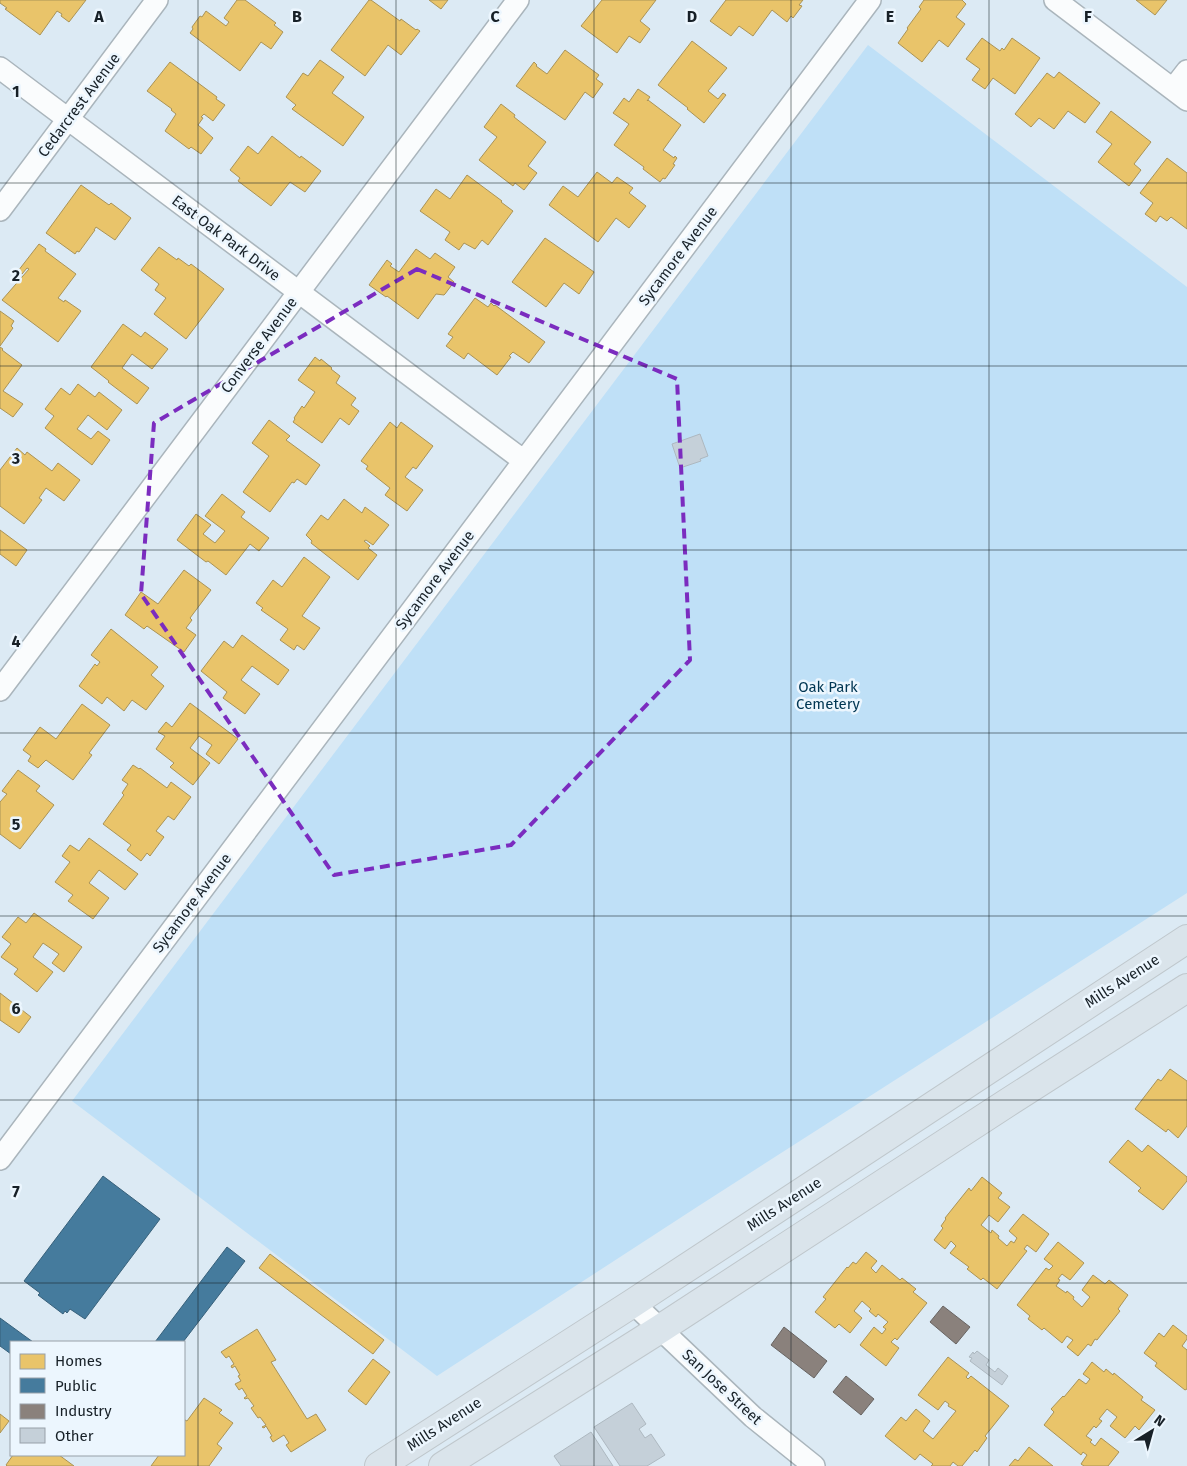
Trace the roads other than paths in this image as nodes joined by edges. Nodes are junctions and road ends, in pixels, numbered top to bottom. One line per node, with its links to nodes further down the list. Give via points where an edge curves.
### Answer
1 (157, 0): 8 (street, Cedarcrest Avenue)
2 (518, 0): 10 (street, Converse Avenue)
3 (870, 0): 11 (street, Sycamore Avenue)
4 (1055, 0): 7 (street)
5 (0, 68): 8 (street, East Oak Park Drive)
6 (1187, 71): 7 (street)
7 (1180, 94)
8 (68, 119): 9 (street, Cedarcrest Avenue); 10 (street, East Oak Park Drive)
9 (0, 210)
10 (299, 293): 11 (street, East Oak Park Drive); 12 (street, Converse Avenue)
11 (524, 461): 15 (street, Sycamore Avenue)
12 (0, 690)
13 (1187, 939): 16 (main road, Mills Avenue)
14 (1187, 988): 17 (main road)
15 (0, 1159)
16 (633, 1303): 17 (street, San Jose Street); 18 (main road, Mills Avenue)
17 (660, 1329): 19 (main road); 20 (street, San Jose Street, via 753,1417)
18 (379, 1466)
19 (443, 1466)
20 (814, 1466)

